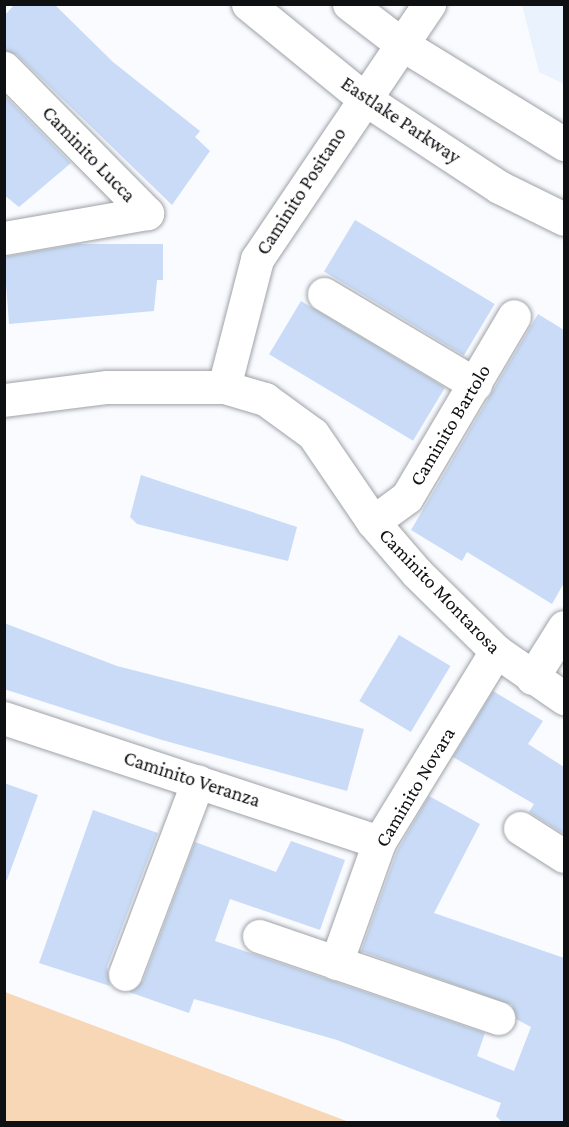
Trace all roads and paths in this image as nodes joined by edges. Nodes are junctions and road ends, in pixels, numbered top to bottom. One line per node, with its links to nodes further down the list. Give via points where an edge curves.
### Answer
1 (248, 4): 6 (street, Eastlake Parkway)
2 (349, 4): 4 (street)
3 (429, 4): 4 (street, Caminito Positano)
4 (400, 44): 6 (street, Caminito Positano); 7 (street)
5 (4, 68): 9 (street, Caminito Lucca, via 147,213)
6 (362, 97): 8 (street, Eastlake Parkway, via 500,187); 13 (street, Caminito Positano, via 256,259)
7 (564, 144)
8 (564, 219)
9 (4, 238)
10 (324, 294): 12 (street)
11 (514, 316): 12 (street, Caminito Bartolo)
12 (475, 384): 15 (street, Caminito Bartolo, via 407,497)
13 (224, 387): 14 (street, Caminito Montarosa, via 108,387); 15 (street, Caminito Montarosa, via 265,399 313,434)
14 (4, 400)
15 (373, 522): 17 (street, Caminito Montarosa)
16 (564, 627): 18 (street)
17 (496, 651): 18 (street, Caminito Montarosa); 23 (street, Caminito Novara)
18 (532, 678): 19 (street, Caminito Montarosa)
19 (564, 698)
20 (4, 718): 21 (street, Caminito Veranza)
21 (198, 781): 23 (street, Caminito Veranza); 27 (street)
22 (520, 828): 24 (street)
23 (379, 842): 26 (street, Caminito Novara)
24 (564, 856)
25 (259, 936): 26 (street)
26 (336, 963): 28 (street)
27 (125, 974)
28 (498, 1018)

